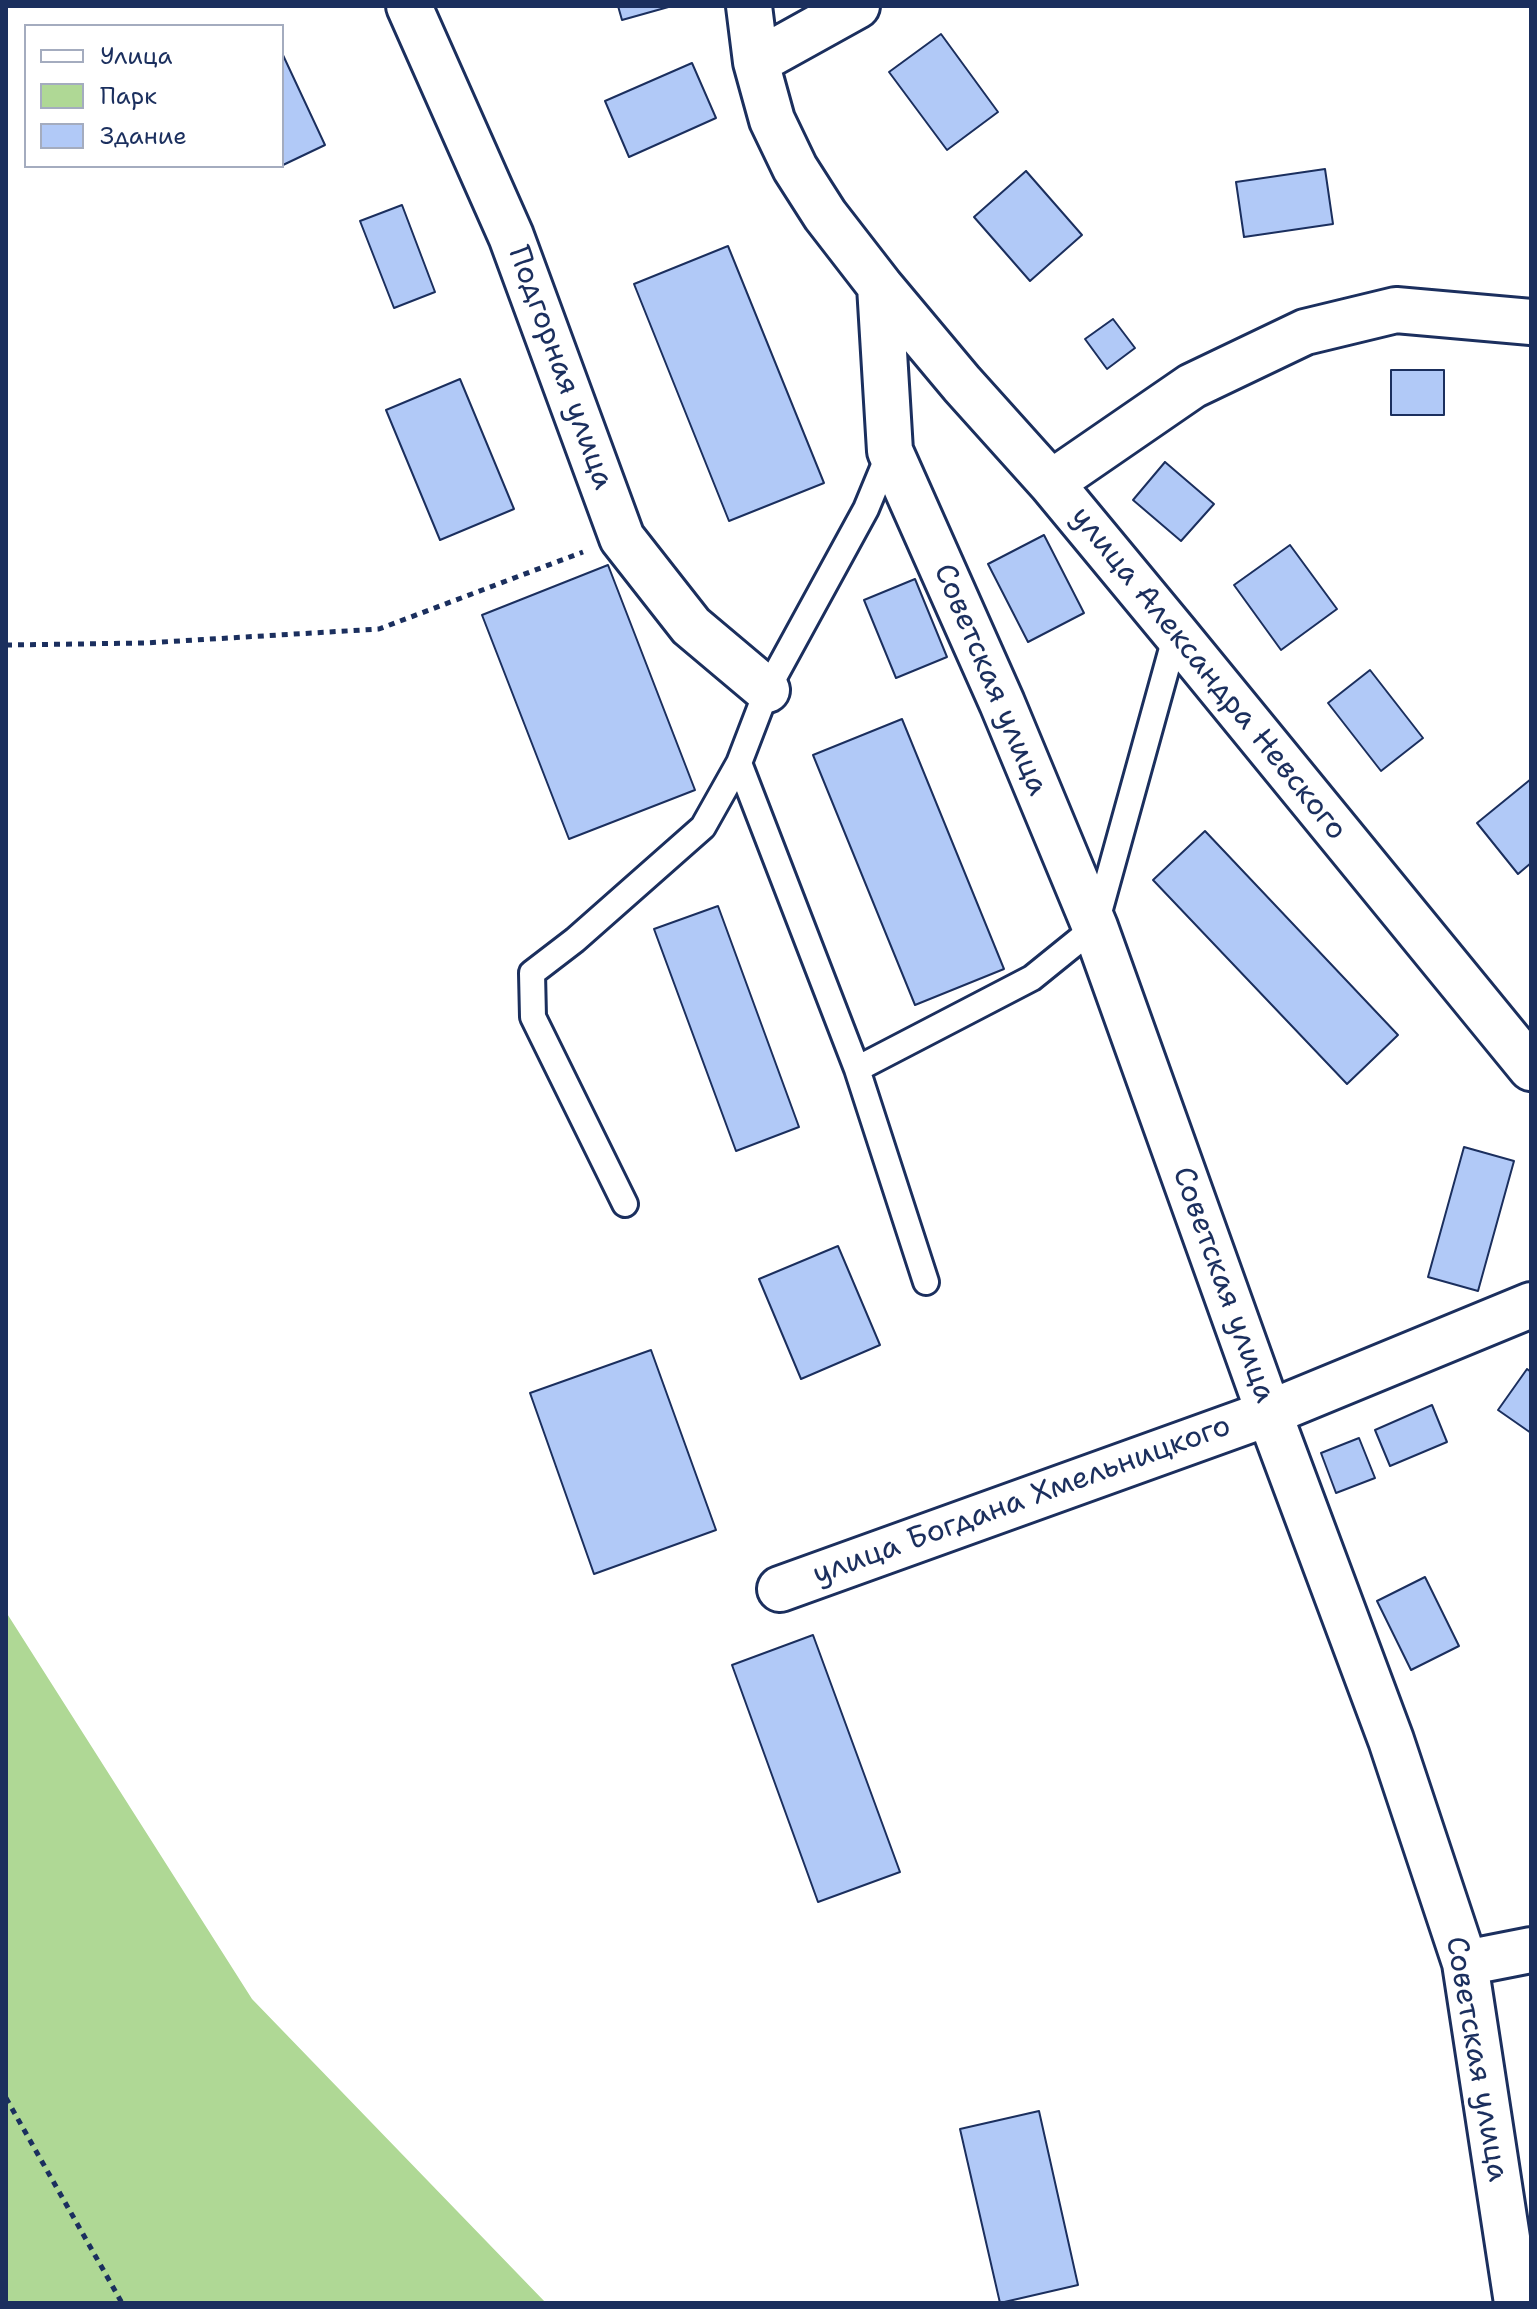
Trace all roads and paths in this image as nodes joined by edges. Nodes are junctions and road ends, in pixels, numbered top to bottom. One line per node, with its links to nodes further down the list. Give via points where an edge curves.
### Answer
1 (409, 6): 9 (street, Подгорная улица, via 511,236)
2 (749, 6): 4 (street, улица Александра Невского)
3 (857, 6): 4 (street)
4 (756, 62): 5 (street, улица Александра Невского, via 772,120 795,168)
5 (880, 286): 7 (street, Советская улица); 8 (street, улица Александра Невского)
6 (1531, 322): 8 (street, via 1396,310 1305,332 1192,386)
7 (890, 451): 12 (lane, via 866,509); 14 (street, Советская улица)
8 (1051, 483): 10 (street, улица Александра Невского)
9 (622, 538): 11 (path, via 379,629); 12 (street, Подгорная улица, via 691,626)
10 (1176, 634): 14 (lane); 15 (street, улица Александра Невского)
11 (6, 645)
12 (767, 690): 13 (lane)
13 (739, 763): 16 (lane); 17 (lane, via 703,827 532,973 533,1017)
14 (1095, 927): 16 (lane, via 1032,978); 20 (street, Советская улица)
15 (1531, 1068)
16 (857, 1069): 18 (lane)
17 (625, 1204)
18 (926, 1282)
19 (1531, 1305): 20 (street, улица Богдана Хмельницкого)
20 (1269, 1413): 21 (street, улица Богдана Хмельницкого); 23 (street, Советская улица, via 1391,1740)
21 (780, 1589)
22 (1531, 1950): 23 (street)
23 (1465, 1963): 26 (street, Советская улица)
24 (6, 2098): 25 (path)
25 (122, 2303)
26 (1517, 2303)

